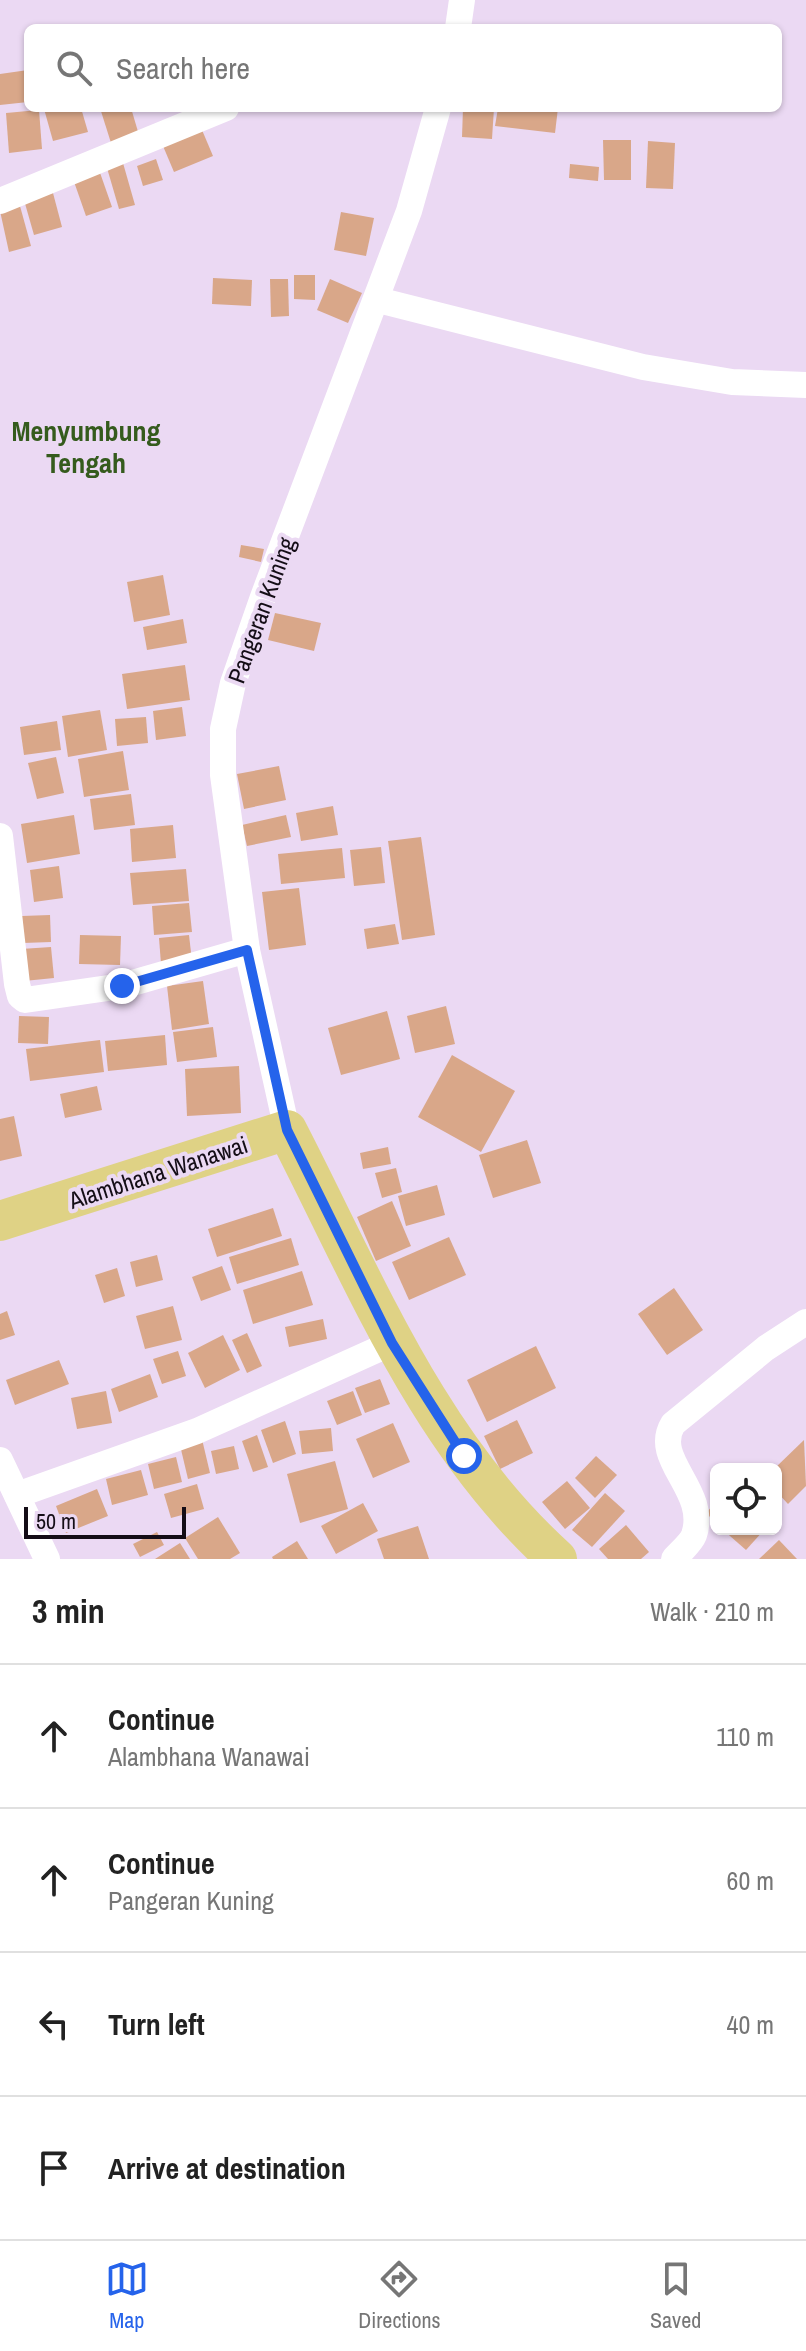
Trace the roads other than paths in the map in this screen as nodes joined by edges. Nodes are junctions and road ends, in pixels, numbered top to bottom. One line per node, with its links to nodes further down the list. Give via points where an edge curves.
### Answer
1 (462, 0): 2 (street)
2 (459, 24)
3 (216, 112): 5 (street)
4 (437, 112): 6 (street, Pangeran Kuning)
5 (0, 201)
6 (378, 300): 7 (street, via 643,367 732,382); 9 (street, Pangeran Kuning, via 263,597 223,729 223,775)
7 (806, 385)
8 (0, 836): 9 (street, via 17,984 25,1000 122,986)
9 (247, 950): 10 (street, Pangeran Kuning)
10 (287, 1130): 11 (main road, Alambhana Wanawai); 13 (main road)
11 (0, 1221)
12 (806, 1322): 18 (street, via 766,1348 673,1424 666,1436 666,1447 693,1494 696,1515 694,1537)
13 (392, 1343): 15 (street, via 197,1431); 17 (main road, via 483,1483)
14 (0, 1460): 15 (street)
15 (17, 1495): 16 (street)
16 (47, 1559)
17 (557, 1559)
18 (674, 1559)

